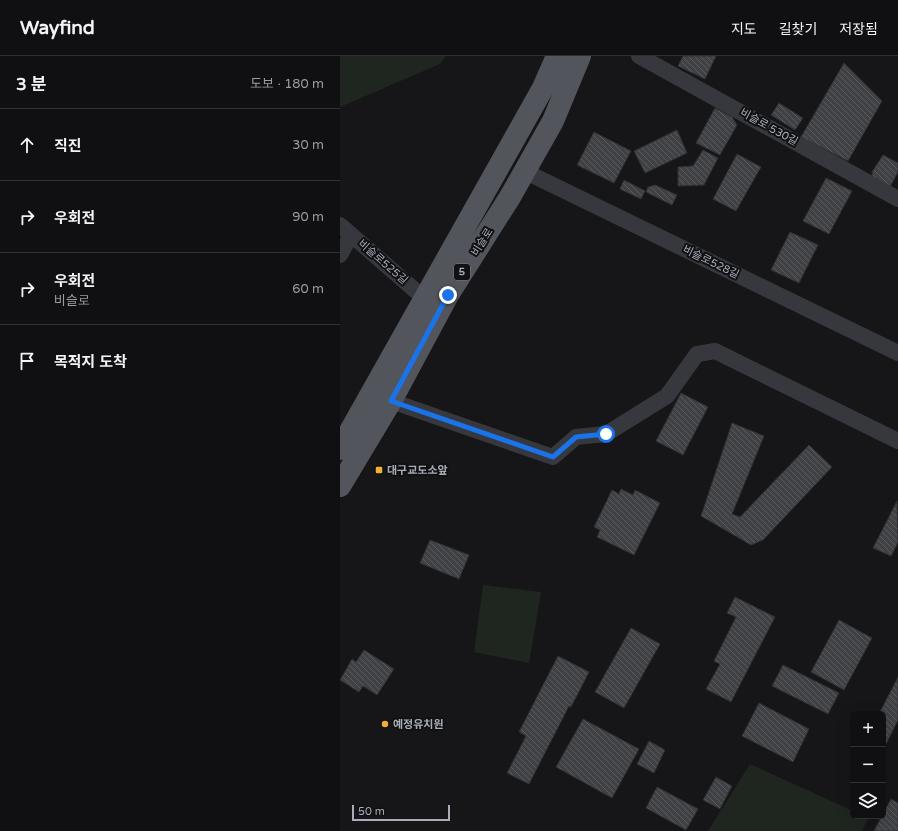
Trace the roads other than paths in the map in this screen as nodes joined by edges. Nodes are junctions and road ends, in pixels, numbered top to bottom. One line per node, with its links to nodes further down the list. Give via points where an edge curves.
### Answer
1 (557, 56): 8 (main road, 비슬로 / 5, via 543,88)
2 (580, 56): 4 (main road, 비슬로 / 5, via 553,121)
3 (639, 56): 5 (street, 비슬로 530길)
4 (524, 172): 10 (street, 비슬로528길); 11 (main road, 비슬로 / 5, via 448,295)
5 (898, 199)
6 (346, 230): 7 (street); 8 (street, 비슬로525길)
7 (340, 255)
8 (425, 299): 9 (main road, 비슬로 / 5)
9 (399, 346): 11 (main road, via 400,359 387,383); 13 (main road, 비슬로 / 5)
10 (898, 353)
11 (393, 396): 12 (street, via 553,457 576,437 606,434 667,396 697,354 716,351); 16 (main road, 비슬로 / 5)
12 (898, 441)
13 (340, 449)
14 (340, 455): 15 (main road, via 346,462)
15 (340, 472)
16 (340, 486)

